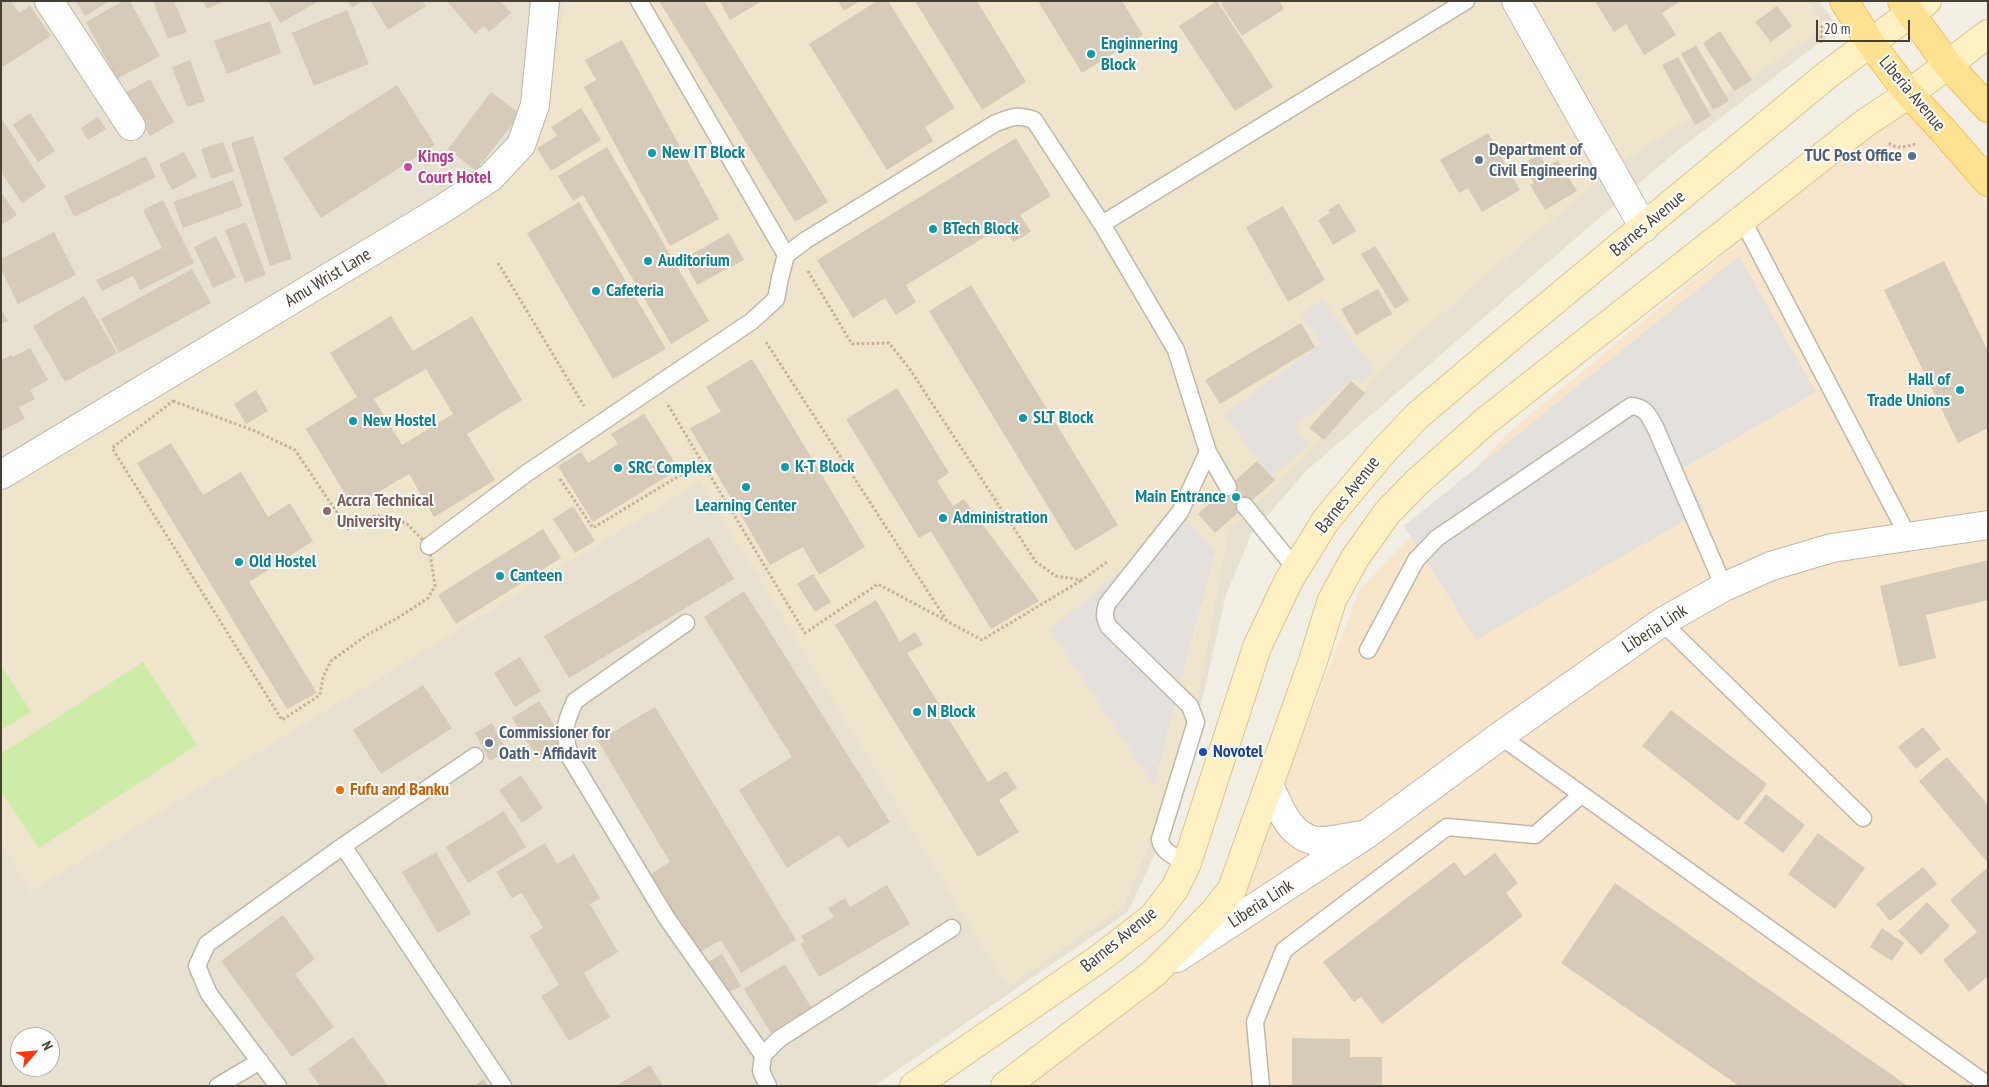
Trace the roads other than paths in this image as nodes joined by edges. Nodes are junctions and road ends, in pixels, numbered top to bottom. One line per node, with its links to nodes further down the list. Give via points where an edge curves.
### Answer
1 (48, 1): 13 (street)
2 (545, 1): 20 (street, Amu Wrist Lane, via 535,105 521,146 492,177)
3 (638, 1): 18 (lane)
4 (1466, 1): 16 (lane)
5 (1516, 1): 17 (street)
6 (1844, 1): 9 (main road, Liberia Avenue)
7 (1913, 5): 9 (main road, Barnes Avenue); 10 (main road)
8 (1988, 34): 10 (main road)
9 (1871, 44): 11 (main road, Liberia Avenue); 17 (main road, Barnes Avenue, via 1827,75)
10 (1947, 64): 11 (main road); 12 (main road)
11 (1909, 94): 14 (main road, Liberia Avenue); 15 (main road, via 1866,123)
12 (1988, 108)
13 (131, 126)
14 (1988, 182)
15 (1742, 219): 24 (lane); 33 (main road, via 1487,420 1387,513 1355,558 1332,600)
16 (1102, 224): 18 (lane, via 1034,120 1016,116 994,124); 19 (lane, via 1176,350)
17 (1644, 228): 26 (main road, Barnes Avenue, via 1417,416 1380,454 1326,520)
18 (791, 252): 25 (lane, via 780,278 776,299 752,321 546,460)
19 (1208, 452): 21 (lane); 38 (lane, via 1180,512 1104,612 1109,627 1194,713 1196,722 1160,838 1164,850)
20 (1, 475)
21 (1228, 487)
22 (1245, 506): 26 (lane)
23 (1988, 526): 24 (street, Liberia Link)
24 (1908, 536): 27 (street, Liberia Link, via 1832,548 1770,566)
25 (429, 546)
26 (1295, 568): 38 (main road, Barnes Avenue, via 1257,647)
27 (1724, 587): 28 (street, Liberia Link); 30 (lane, via 1656,429 1647,412 1631,406 1437,538 1416,560)
28 (1662, 622): 31 (street, Liberia Link); 35 (lane)
29 (686, 623): 41 (lane, via 575,701 564,736 571,759 666,917)
30 (1368, 650)
31 (1500, 736): 34 (lane); 36 (street, Liberia Link)
32 (475, 756): 37 (lane)
33 (1270, 787): 36 (street, Liberia Link, via 1289,824 1298,834 1318,841); 40 (main road, via 1232,889)
34 (1581, 795): 44 (lane); 50 (lane, via 1535,835 1447,827 1284,950 1255,1022)
35 (1863, 818)
36 (1367, 834): 40 (street, Liberia Link)
37 (343, 846): 42 (lane, via 207,944 197,966 209,994); 47 (lane)
38 (1187, 863): 49 (main road, Barnes Avenue, via 1175,888 1153,917 1100,958)
39 (952, 928): 41 (lane, via 779,1039)
40 (1154, 973): 43 (main road)
41 (763, 1055): 48 (lane, via 761,1071)
42 (260, 1061): 45 (lane); 46 (lane)
43 (1010, 1084)
44 (1988, 1085)
45 (218, 1086)
46 (278, 1086)
47 (503, 1086)
48 (768, 1086)
49 (914, 1086)
50 (1261, 1086)

